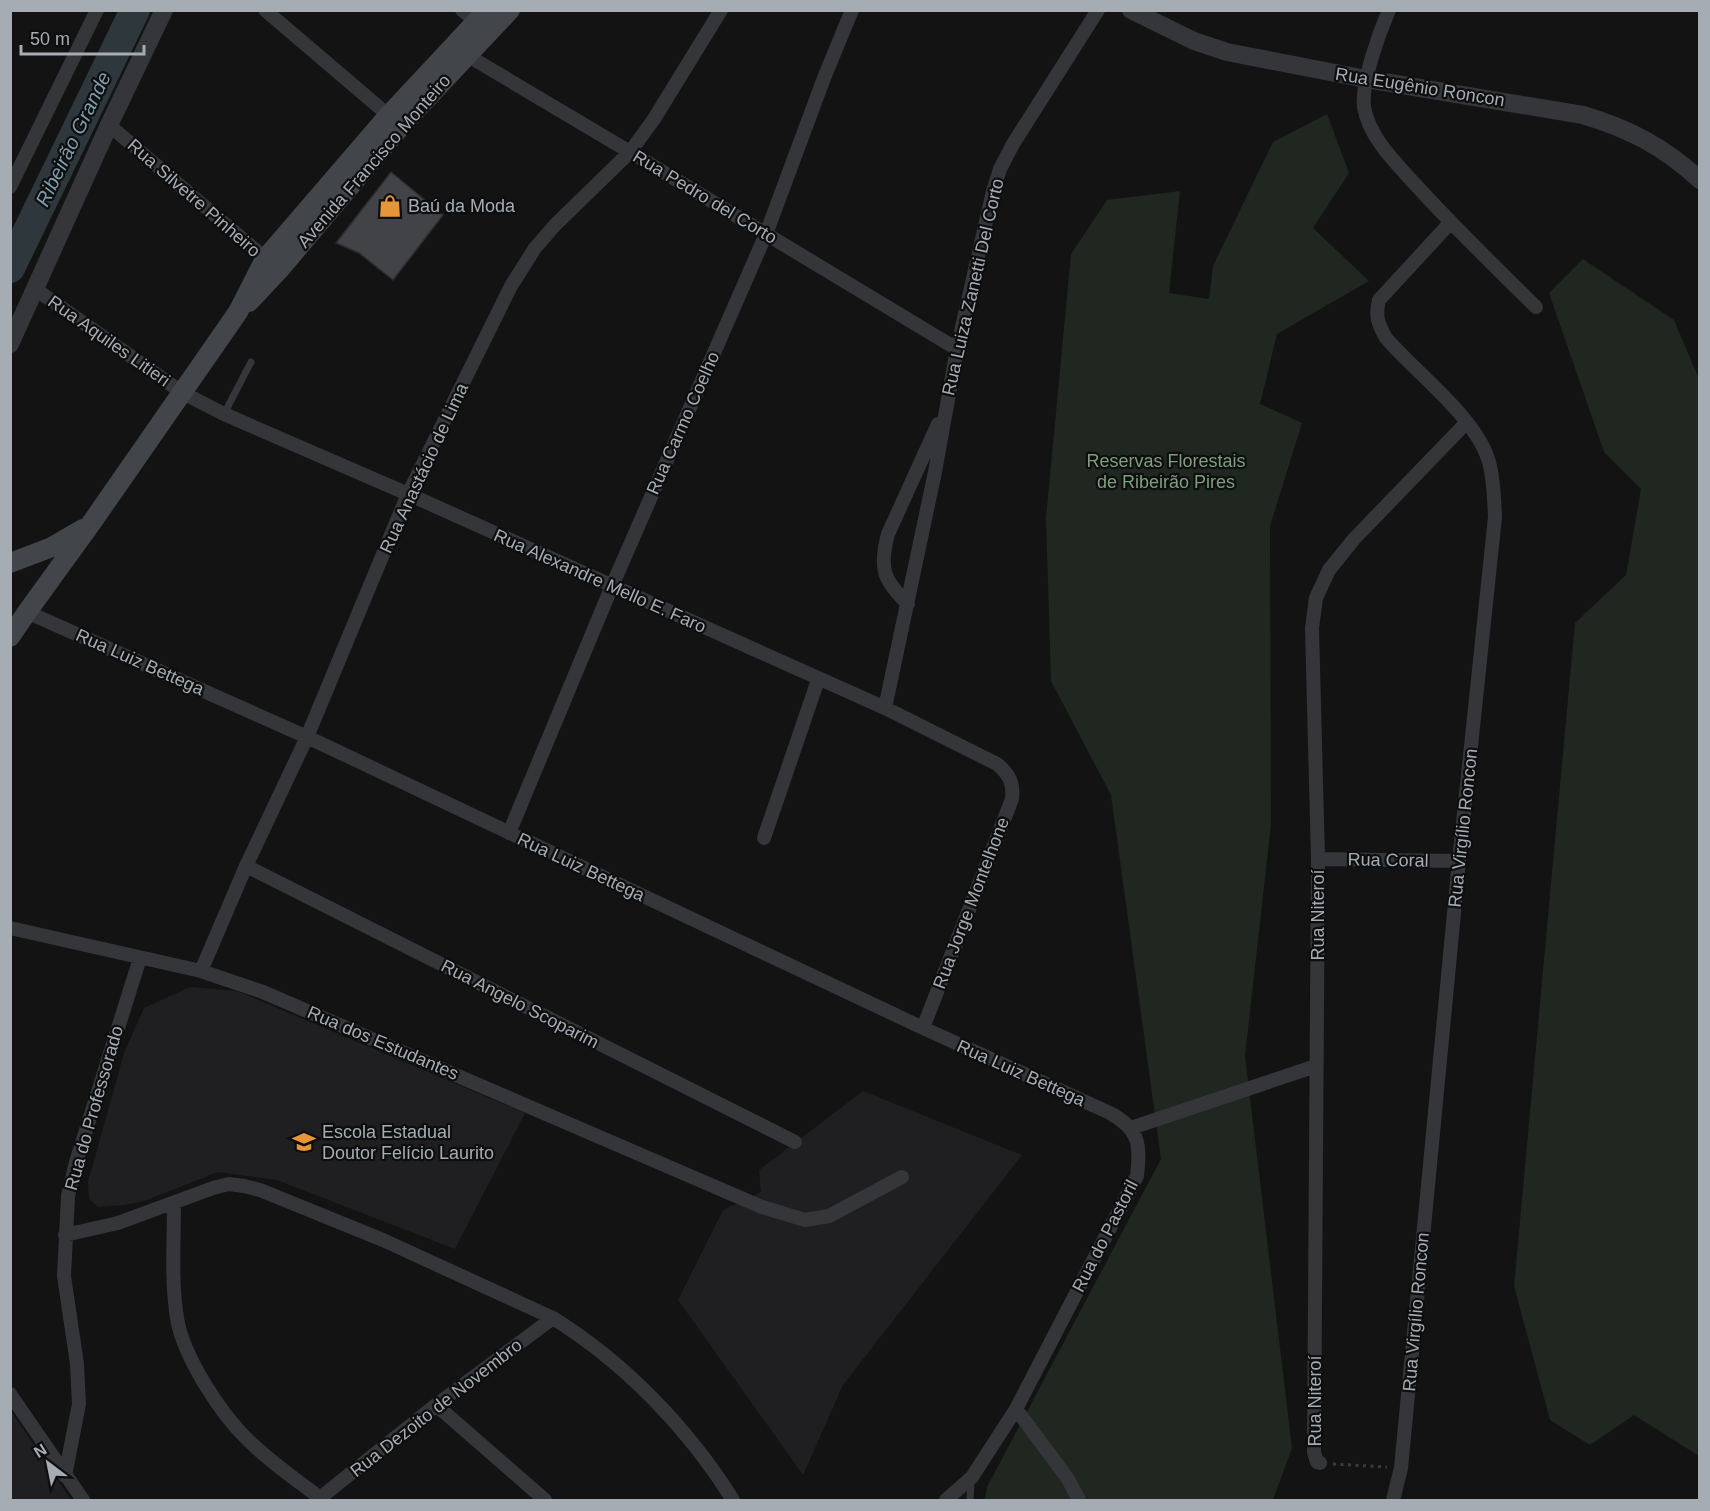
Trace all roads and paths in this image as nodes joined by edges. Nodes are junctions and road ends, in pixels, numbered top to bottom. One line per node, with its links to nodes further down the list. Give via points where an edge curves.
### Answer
1 (96, 10): 18 (street)
2 (164, 10): 15 (street)
3 (266, 10): 14 (street)
4 (510, 10): 11 (main road, Avenida Francisco Monteiro)
5 (721, 10): 16 (street, Rua Anastácio de Lima)
6 (852, 10): 20 (street, Rua Carmo Coelho)
7 (1098, 10): 25 (street, Rua Luiza Zanetti Del Corto, via 1000,169)
8 (1131, 10): 10 (street, Rua Eugênio Roncon)
9 (1389, 10): 13 (street)
10 (1159, 16): 13 (street, Rua Eugênio Roncon, via 1194,41 1227,52)
11 (479, 19): 12 (main road, Avenida Francisco Monteiro)
12 (460, 51): 14 (main road, Avenida Francisco Monteiro); 16 (street, Rua Pedro del Corto)
13 (1366, 79): 17 (street, Rua Eugênio Roncon, via 1583,115 1617,125 1642,137); 19 (street, via 1365,110 1375,133)
14 (394, 121): 21 (main road, Avenida Francisco Monteiro)
15 (110, 125): 21 (street, Rua Silvetre Pinheiro); 22 (street)
16 (630, 152): 20 (street, Rua Pedro del Corto); 31 (street, Rua Anastácio de Lima, via 555,225 522,266)
17 (1700, 180)
18 (10, 187)
19 (1449, 223): 23 (street); 30 (street, Rua Virgílio Roncon, via 1379,300 1376,312 1378,325 1390,343)
20 (766, 234): 25 (street, Rua Pedro del Corto); 34 (street, Rua Carmo Coelho)
21 (272, 264): 27 (main road, Avenida Francisco Monteiro)
22 (35, 289): 24 (street); 27 (street, Rua Aquiles Litieri)
23 (1536, 307)
24 (10, 344)
25 (957, 349): 28 (street, Rua Luiza Zanetti Del Corto)
26 (251, 362): 29 (lane)
27 (183, 393): 29 (street, Rua Alexandre Mello E. Faro); 32 (main road, Avenida Francisco Monteiro)
28 (945, 412): 35 (street, Rua Luiza Zanetti Del Corto); 35 (street, Rua Luiza Zanetti Del Corto, via 884,550 886,579)
29 (224, 414): 31 (street, Rua Alexandre Mello E. Faro)
30 (1467, 422): 44 (street, Rua Niteroí, via 1353,539 1329,570 1316,598 1311,660); 45 (street, Rua Virgílio Roncon, via 1482,442 1489,461 1495,517)
31 (408, 494): 34 (street, Rua Alexandre Mello E. Faro); 40 (street, Rua Anastácio de Lima)
32 (90, 525): 33 (main road, via 52,547); 36 (main road, Avenida Francisco Monteiro)
33 (10, 563)
34 (612, 586): 38 (street, Rua Alexandre Mello E. Faro); 42 (street, Rua Carmo Coelho)
35 (908, 604): 39 (street, Rua Luiza Zanetti Del Corto)
36 (19, 608): 37 (main road, Avenida Francisco Monteiro); 40 (street, Rua Luiz Bettega)
37 (10, 638)
38 (818, 680): 39 (street, Rua Alexandre Mello E. Faro); 43 (street)
39 (885, 708): 41 (street, Rua Alexandre Mello E. Faro, via 984,756)
40 (307, 737): 42 (street, Rua Luiz Bettega); 46 (street, Rua Anastácio de Lima)
41 (1010, 778): 50 (street, Rua Jorge Montelhone, via 1012,799)
42 (509, 833): 50 (street, Rua Luiz Bettega)
43 (764, 838)
44 (1318, 859): 45 (street, Rua Coral); 51 (street, Rua Niteroí)
45 (1459, 861): 62 (street, Rua Virgílio Roncon)
46 (246, 866): 49 (street, Rua Anastácio de Lima); 53 (street, Rua Angelo Scoparim)
47 (10, 928): 48 (street, Rua dos Estudantes)
48 (140, 957): 49 (street, Rua dos Estudantes); 56 (street, Rua do Professorado, via 76,1162)
49 (201, 971): 54 (street, Rua dos Estudantes, via 263,992 762,1207 805,1220 830,1215)
50 (923, 1028): 52 (street, Rua Luiz Bettega, via 1110,1113)
51 (1316, 1066): 52 (street); 61 (street, Rua Niteroí, via 1314,1452)
52 (1131, 1128): 60 (street, Rua do Pastoril, via 1137,1142 1137,1176)
53 (795, 1142)
54 (902, 1177)
55 (174, 1203): 56 (street); 57 (street, via 229,1184 260,1190 383,1240); 65 (street, via 174,1284 185,1347 219,1405 247,1440)
56 (65, 1235): 63 (street, Rua do Professorado, via 64,1276 79,1404)
57 (553, 1318): 59 (street, Rua Dezoito de Novembro); 68 (street, via 600,1350 634,1381 680,1429)
58 (10, 1394): 63 (street)
59 (436, 1405): 65 (street, Rua Dezoito de Novembro); 67 (street)
60 (1016, 1409): 64 (street, Rua do Pastoril); 71 (street)
61 (1320, 1463): 62 (path)
62 (1401, 1468): 72 (street, Rua Virgílio Roncon)
63 (65, 1476): 66 (street)
64 (972, 1477): 69 (street, Rua do Pastoril); 70 (lane, Rua do Pastoril)
65 (322, 1499)
66 (83, 1500)
67 (545, 1500)
68 (733, 1500)
69 (946, 1500)
70 (970, 1500)
71 (1079, 1500)
72 (1393, 1500)

